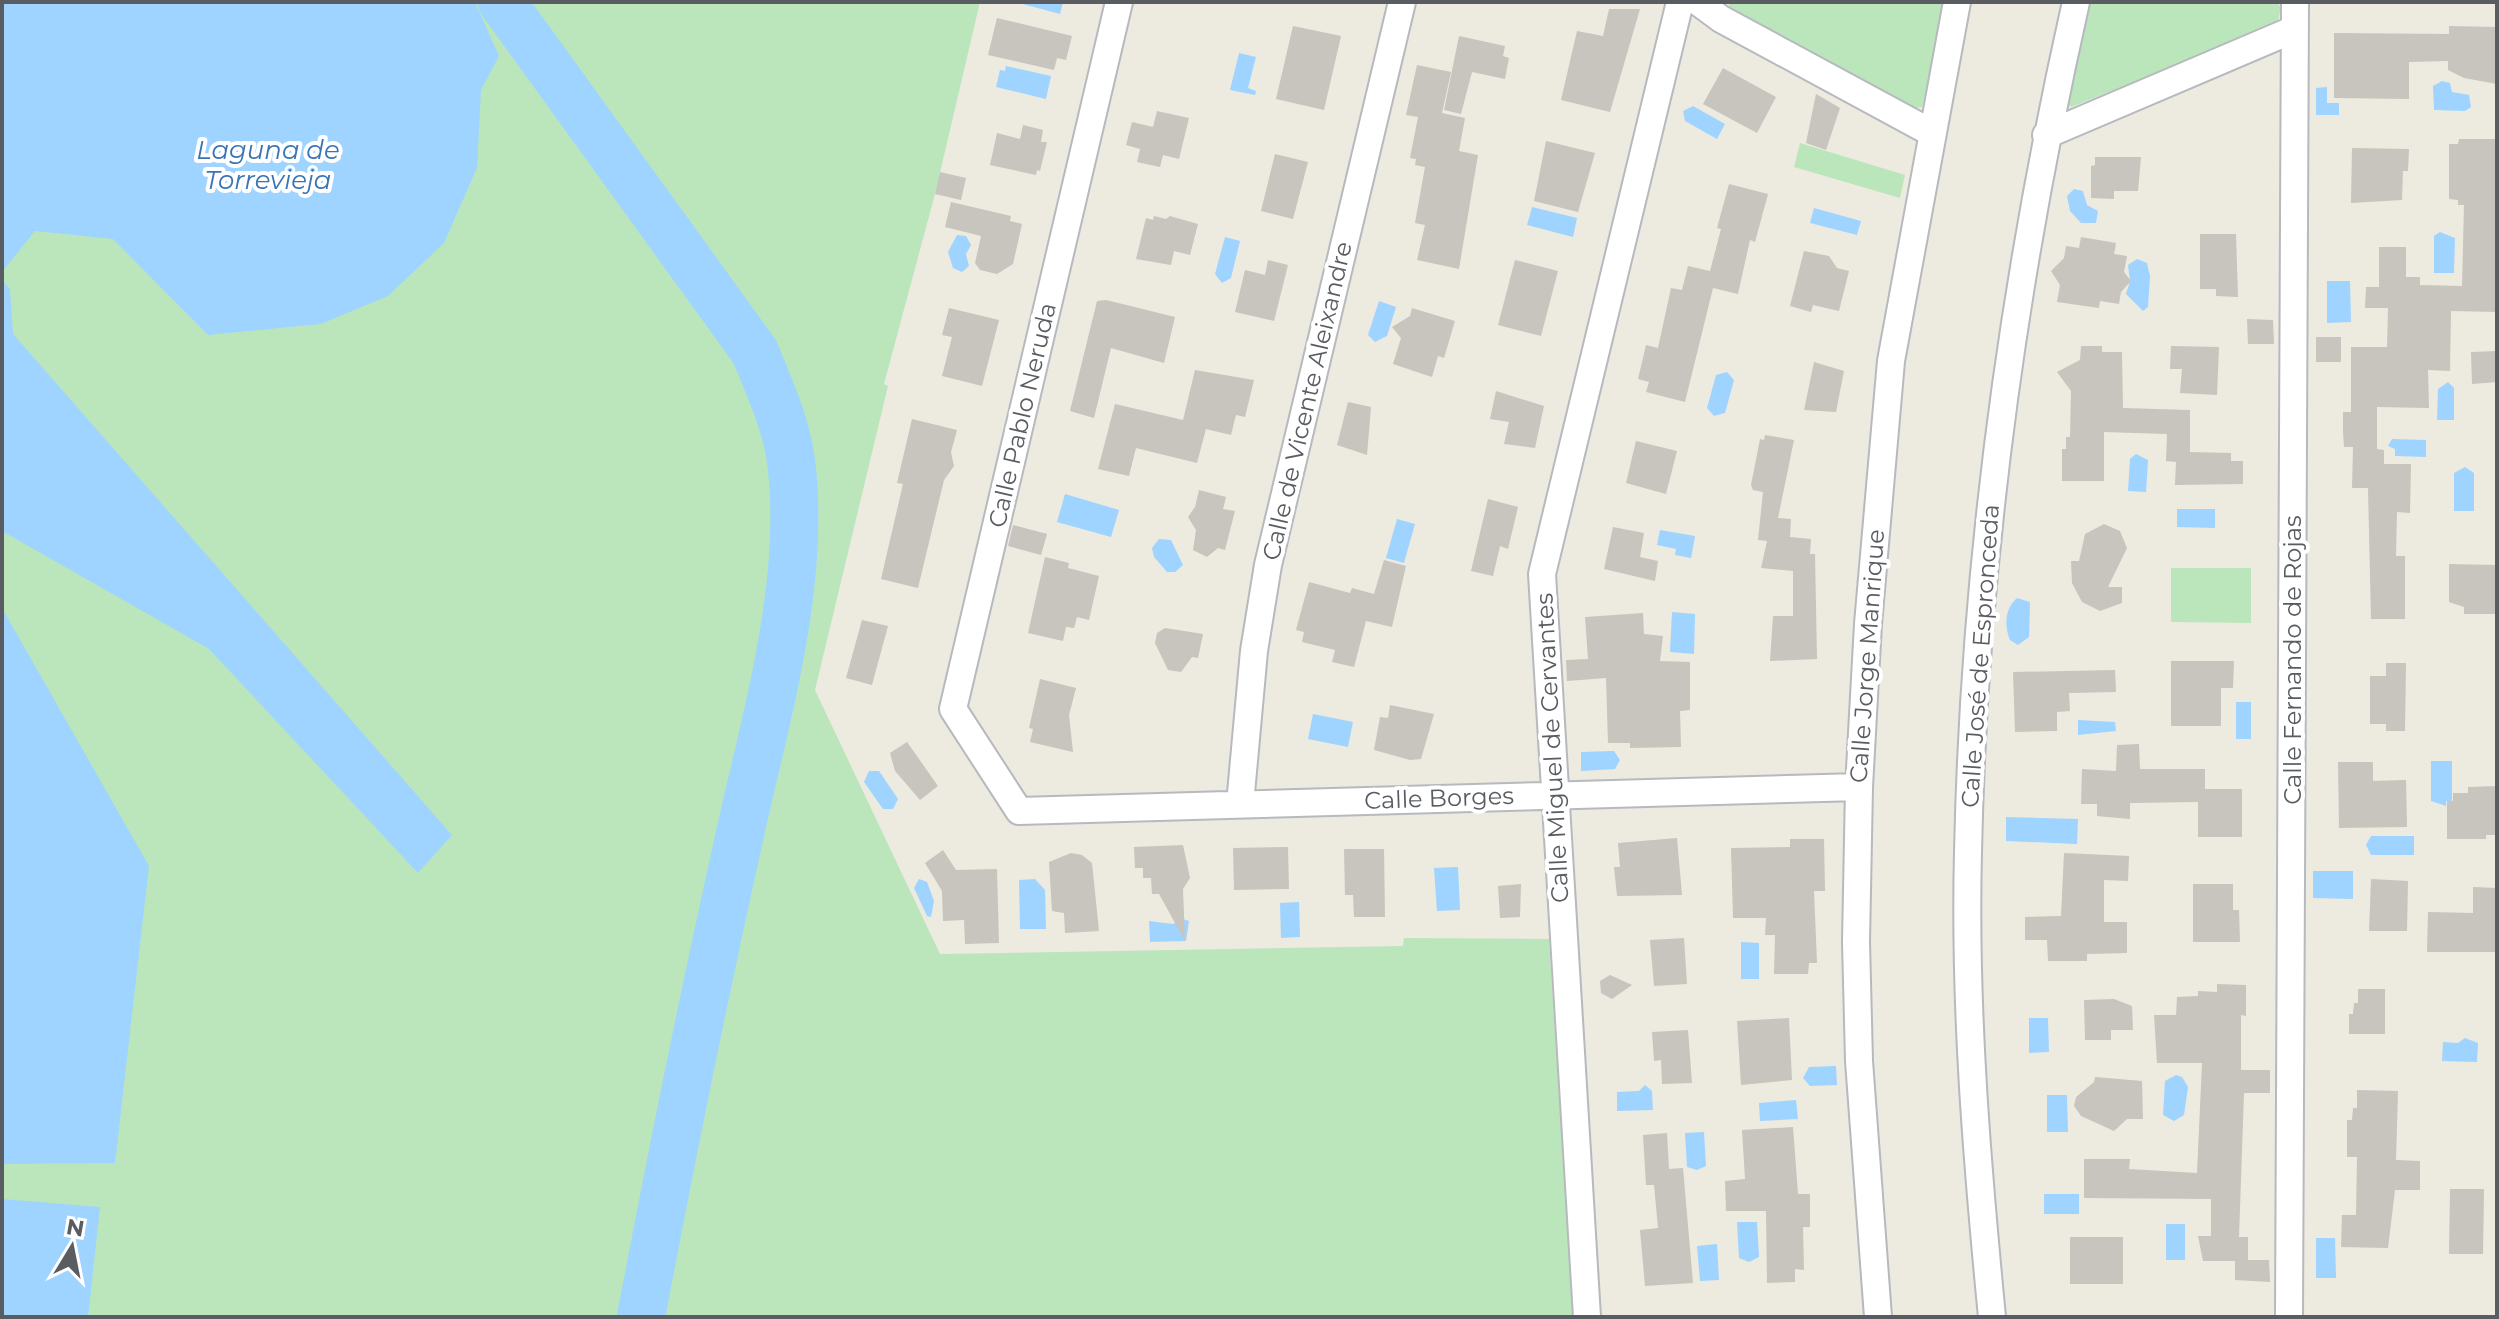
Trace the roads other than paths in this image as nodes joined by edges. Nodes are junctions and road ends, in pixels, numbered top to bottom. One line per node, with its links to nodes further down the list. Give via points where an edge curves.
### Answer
1 (1119, 2): 14 (street, Calle Pablo Neruda, via 953,709)
2 (1402, 2): 13 (street, Calle de Vicente Aleixandre, via 1268,565)
3 (1680, 2): 12 (street, Calle Miguel de Cervantes, via 1542,574)
4 (1698, 2): 9 (street)
5 (1957, 2): 9 (street, Calle Jorge Manrique)
6 (2076, 2): 10 (street, Calle José de Espronceda)
7 (2295, 2): 8 (street, Calle Fernando de Rojas)
8 (2295, 29): 10 (street); 18 (street, Calle Fernando de Rojas)
9 (1932, 133): 11 (street, Calle Jorge Manrique, via 1889,375)
10 (2046, 135): 17 (street, Calle José de Espronceda, via 2005,375 1974,687 1969,1022)
11 (1859, 787): 12 (street, Calle Borges); 16 (street, Calle Jorge Manrique, via 1859,1061)
12 (1554, 794): 13 (street, Calle Borges); 15 (street, Calle Miguel de Cervantes)
13 (1240, 804): 14 (street, Calle Borges)
14 (1019, 811)
15 (1587, 1317)
16 (1878, 1317)
17 (1992, 1317)
18 (2289, 1317)

